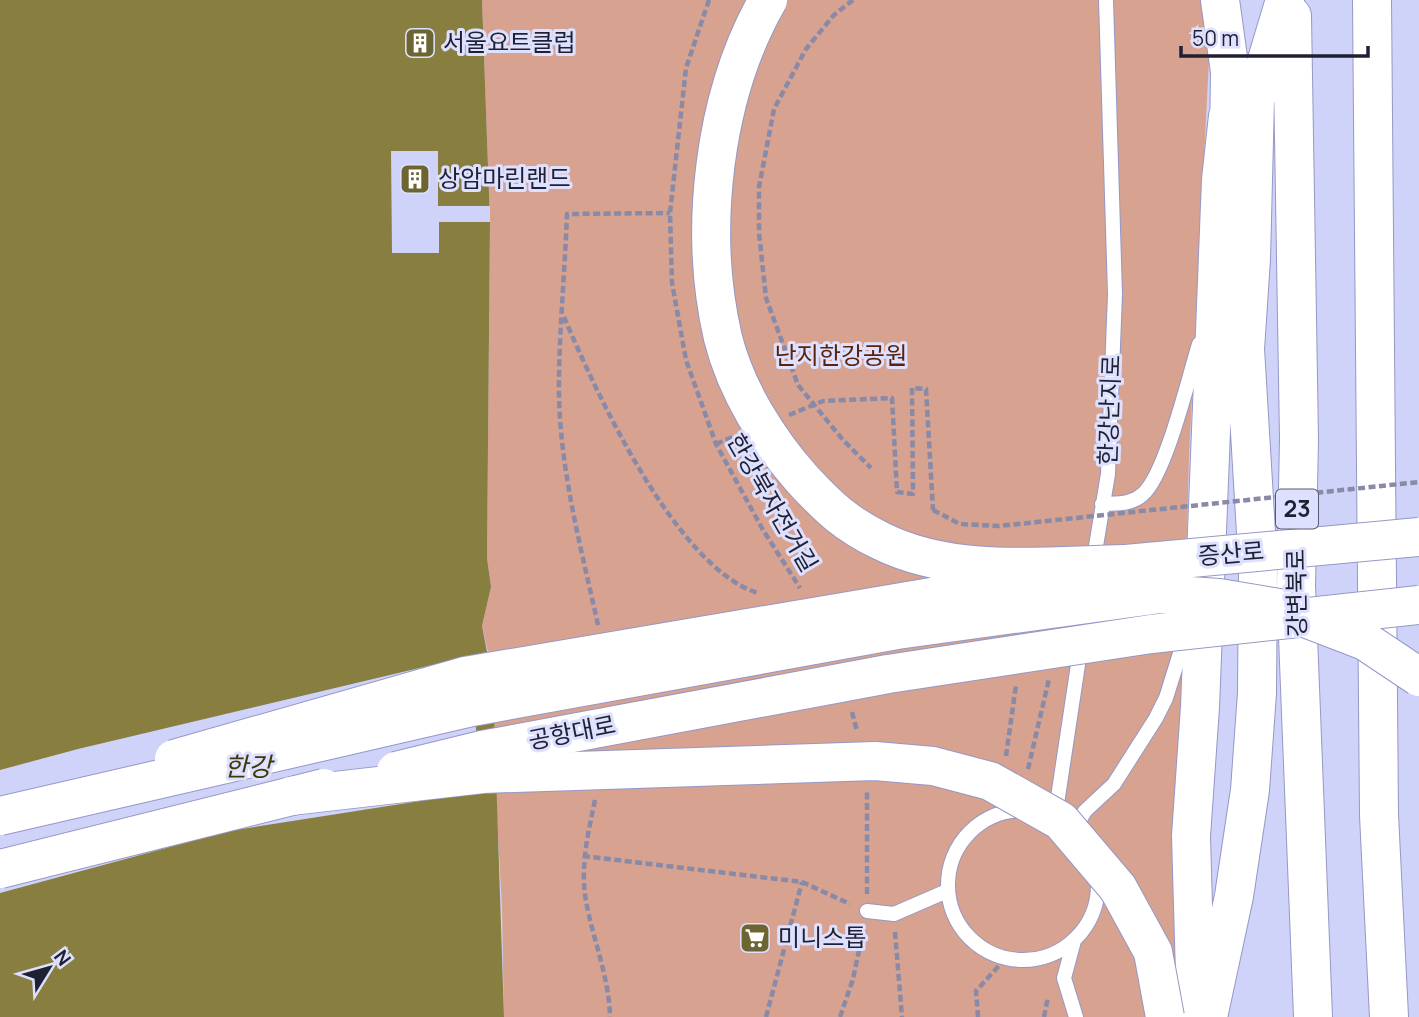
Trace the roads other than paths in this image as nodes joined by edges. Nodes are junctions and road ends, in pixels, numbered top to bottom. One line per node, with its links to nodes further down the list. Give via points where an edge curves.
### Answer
1 (768, 0): 12 (main road, bridge, via 752,28 719,128 715,160 713,279 724,341 751,408 786,461 836,516 883,542 919,555 981,567)
2 (1106, 0): 10 (lane, 한강난지로, via 1115,294 1108,474)
3 (1220, 0): 7 (main road, via 1230,72)
4 (1285, 0): 9 (main road, via 1255,100)
5 (1291, 0): 29 (main road, 강변북로 / 23, via 1299,439 1296,586)
6 (1372, 0): 30 (main road, via 1378,815)
7 (1228, 116): 8 (main road); 9 (main road)
8 (1216, 289): 10 (lane, via 1163,458 1145,493 1130,502); 13 (main road)
9 (1245, 349): 28 (main road, via 1258,566 1250,790 1234,896)
10 (1102, 504): 19 (lane, 한강난지로)
11 (1419, 537): 12 (main road, 증산로, bridge)
12 (1126, 564): 17 (main road, bridge, via 466,677)
13 (1204, 587): 20 (lane, via 1156,718 1114,784 1085,811); 27 (main road, via 1191,836)
14 (1419, 605): 16 (main road, 공항대로, bridge, via 1151,634 834,684 482,750)
15 (1419, 677): 18 (main road, bridge, via 1366,641 1279,608 1160,594 897,630 472,707)
16 (291, 796): 21 (main road, 공항대로, bridge); 26 (main road, bridge, via 483,774 875,761 933,766 990,781 1060,821 1118,888 1153,952)
17 (0, 808)
18 (0, 816)
19 (1055, 817): 20 (lane); 22 (lane, via 1036,810 982,820 962,839 950,864)
20 (1074, 829): 24 (lane, via 1089,848 1097,872 1098,897 1090,921)
21 (0, 870)
22 (947, 891): 23 (lane, via 894,914); 24 (lane, via 955,918 972,941 996,956 1023,961 1051,956)
23 (867, 911)
24 (1074, 941): 25 (lane, via 1064,978)
25 (1076, 1017)
26 (1165, 1017)
27 (1197, 1017)
28 (1208, 1017)
29 (1313, 1017)
30 (1389, 1017)

